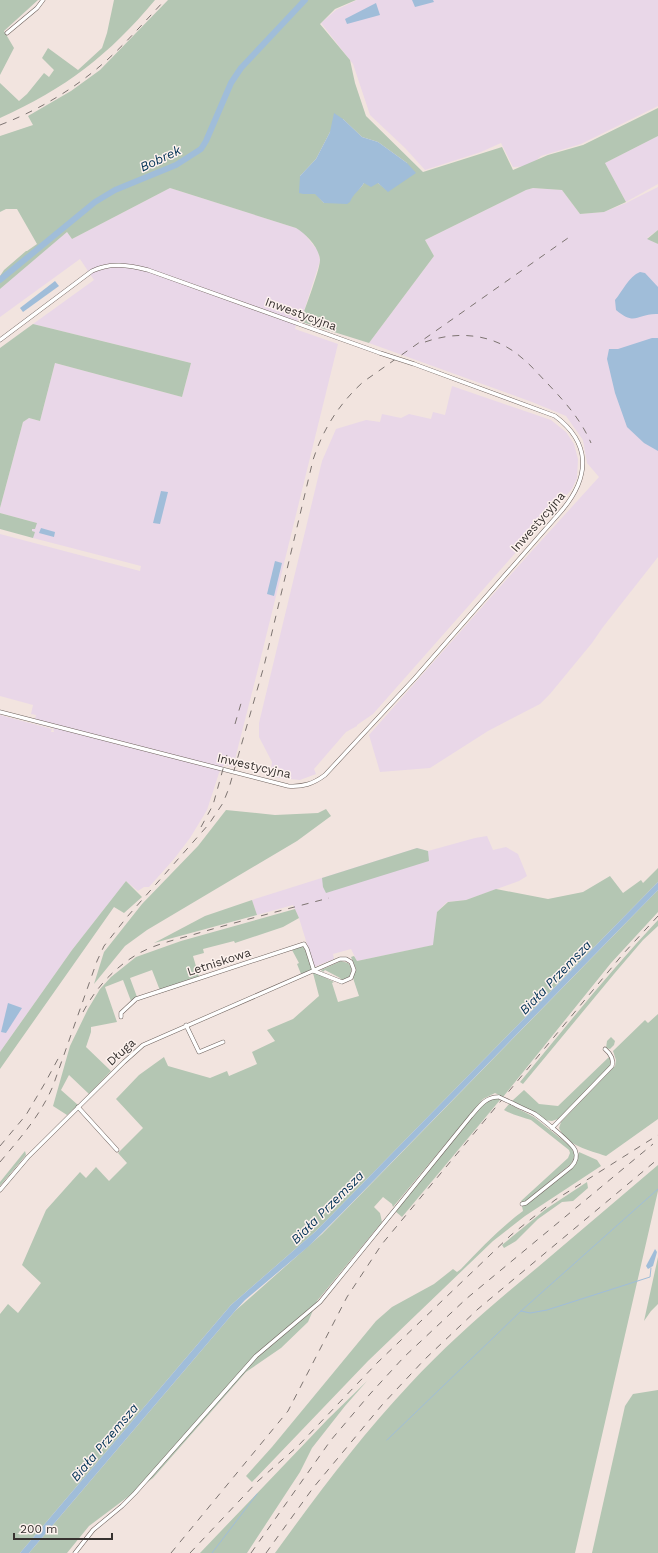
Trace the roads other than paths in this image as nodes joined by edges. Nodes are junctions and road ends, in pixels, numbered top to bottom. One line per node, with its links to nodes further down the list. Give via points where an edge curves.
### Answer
1 (43, 0): 2 (street)
2 (7, 33)
3 (0, 340): 4 (street, Inwestycyjna, bridge, via 92,271 120,264 148,270 555,416 569,428 580,446 583,460 581,479 572,498 563,509 415,678 325,775 309,784 288,786)
4 (0, 712)
5 (314, 971): 5 (street, Długa, via 339,982 347,981 353,975 352,964 348,960 340,959); 6 (street, Letniskowa, via 304,944 136,999); 7 (street, Długa)
6 (121, 1016)
7 (186, 1025): 8 (street, via 199,1052); 10 (street, Długa, via 139,1048)
8 (223, 1042)
9 (605, 1049): 11 (street, via 611,1054 612,1066)
10 (78, 1107): 12 (street); 13 (street, Długa, via 28,1157)
11 (552, 1128): 14 (street, via 574,1148 575,1161 559,1177); 15 (street, bridge, via 534,1114 499,1097 485,1100 320,1302 256,1356 135,1493 93,1530)
12 (117, 1150)
13 (0, 1190)
14 (522, 1204)
15 (74, 1553)

